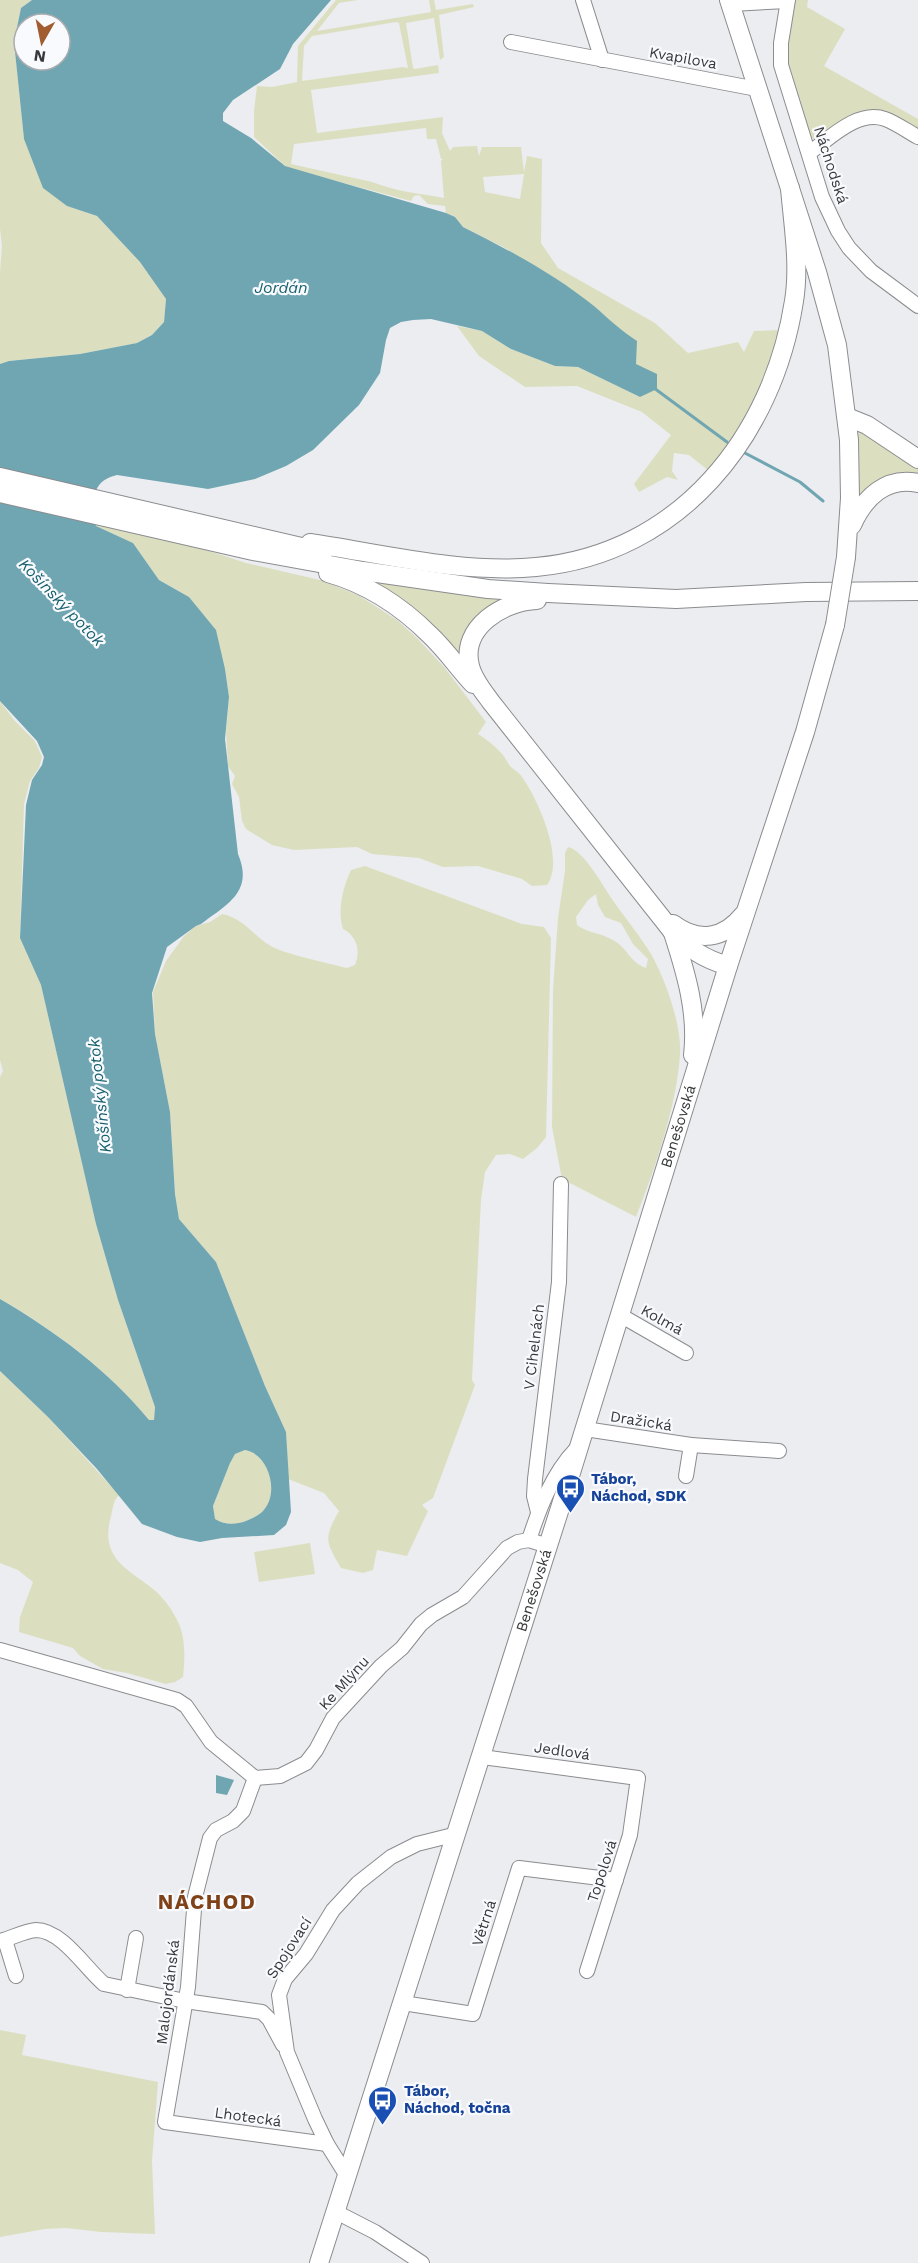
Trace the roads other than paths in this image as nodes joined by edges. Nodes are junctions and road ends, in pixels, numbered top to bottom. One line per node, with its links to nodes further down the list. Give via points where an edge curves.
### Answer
1 (583, 0): 5 (street)
2 (787, 1): 3 (street, Náchodská); 8 (street, Náchodská, via 781,65)
3 (730, 2): 6 (main road)
4 (511, 42): 5 (street, Kvapilova)
5 (602, 60): 6 (street, Kvapilova)
6 (757, 89): 9 (main road)
7 (918, 137): 8 (street, via 884,118 868,118 843,129)
8 (809, 153): 10 (street, Náchodská, via 828,212 849,248 871,271)
9 (790, 188): 11 (main road, Benešovská, via 837,345); 18 (main road, via 796,254 795,299 770,391 715,479 650,531 594,556 516,568 463,566)
10 (918, 306)
11 (847, 417): 12 (main road, via 867,425); 17 (main road, Benešovská)
12 (918, 459)
13 (0, 477): 16 (main road)
14 (918, 483): 17 (main road, via 892,484 872,494 859,508)
15 (0, 493): 16 (main road)
16 (188, 528): 18 (main road)
17 (848, 532): 25 (main road, Benešovská, bridge, via 835,624 805,732)
18 (253, 543): 22 (main road, via 488,578); 23 (main road, via 436,582); 24 (main road, via 386,600 432,636)
19 (918, 586): 20 (main road)
20 (896, 591): 21 (main road); 22 (main road)
21 (918, 591)
22 (806, 592): 23 (main road, via 676,599)
23 (623, 597): 24 (main road, via 527,600 506,607 485,621 472,638 468,659)
24 (491, 702): 26 (main road)
25 (746, 911): 26 (main road, via 734,926 713,936 691,934); 28 (main road, Benešovská)
26 (658, 913): 27 (main road)
27 (672, 931): 28 (main road, via 694,952); 29 (main road, via 684,969 695,1035)
28 (728, 966): 29 (main road, Benešovská)
29 (686, 1103): 31 (main road, Benešovská)
30 (561, 1184): 37 (street, V Cihelnách, via 559,1282 535,1479)
31 (620, 1316): 32 (street, Kolmá); 33 (main road, Benešovská)
32 (686, 1353)
33 (582, 1437): 34 (street, Dražická); 37 (street); 39 (main road, Benešovská)
34 (691, 1445): 35 (street, Dražická); 36 (street)
35 (779, 1451)
36 (686, 1476)
37 (538, 1512): 38 (street)
38 (529, 1540): 39 (street); 42 (street, Ke Mlýnu, via 507,1548 463,1597 421,1624 333,1718 306,1763 280,1776)
39 (548, 1546): 41 (main road, Benešovská)
40 (0, 1650): 42 (street, via 177,1700 186,1706 211,1742)
41 (482, 1756): 43 (street, Jedlová); 44 (main road, Benešovská)
42 (255, 1778): 52 (street, Malojordánská, via 243,1810 210,1838 195,1897)
43 (638, 1778): 45 (street, Topolová, via 630,1835)
44 (457, 1834): 51 (street, Spojovací, via 417,1844 391,1857 358,1883 333,1910); 53 (main road, Benešovská)
45 (616, 1880): 48 (street, Topolová); 53 (street, Větrná, via 519,1868 473,2014)
46 (136, 1938): 50 (street)
47 (2, 1940): 49 (street); 50 (street, via 34,1930 45,1931 83,1961 104,1984)
48 (587, 1971)
49 (16, 1976)
50 (126, 1990): 52 (street)
51 (279, 1995): 54 (street); 55 (street, Spojovací)
52 (185, 2001): 54 (street); 56 (street, Malojordánská)
53 (403, 2003): 58 (main road, Benešovská)
54 (262, 2012): 55 (street)
55 (287, 2052): 57 (street, Spojovací)
56 (165, 2122): 57 (street, Lhotecká)
57 (327, 2144): 58 (street, Spojovací)
58 (347, 2176): 59 (main road, Benešovská)
59 (336, 2212): 60 (main road, Benešovská); 61 (street)
60 (319, 2263)
61 (422, 2263)

